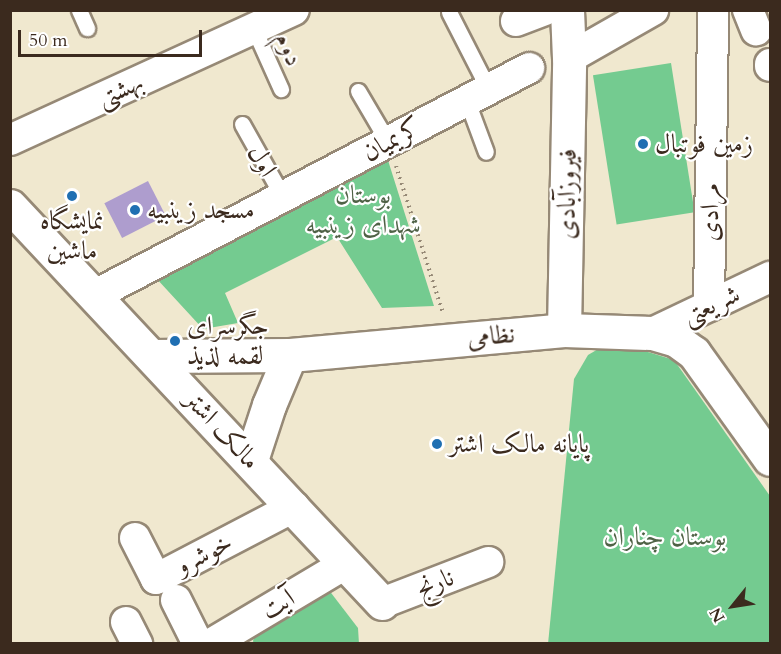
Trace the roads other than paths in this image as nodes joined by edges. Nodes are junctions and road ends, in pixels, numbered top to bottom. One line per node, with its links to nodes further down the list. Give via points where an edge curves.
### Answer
1 (79, 10): 9 (lane)
2 (294, 10): 10 (street, بهشتی)
3 (545, 10): 8 (street)
4 (567, 10): 11 (street, فیروزآبادی)
5 (653, 10): 11 (street)
6 (713, 10): 24 (street, مرادی)
7 (449, 12): 15 (lane)
8 (516, 21)
9 (87, 28)
10 (254, 29): 13 (lane, دوم); 17 (street, بهشتی, via 113,84)
11 (569, 58): 25 (street, فیروزآبادی)
12 (529, 68): 15 (street, کریمیان)
13 (281, 90)
14 (358, 91): 18 (lane)
15 (478, 95): 18 (street, کریمیان); 19 (lane)
16 (242, 124): 20 (lane, اول)
17 (10, 140)
18 (388, 142): 20 (street, کریمیان)
19 (486, 152)
20 (283, 197): 23 (street, کریمیان)
21 (10, 206): 23 (street, مالک اشتر)
22 (771, 277): 24 (street, شریعتی)
23 (95, 295): 28 (street, مالک اشتر)
24 (709, 306): 26 (street, شریعتی)
25 (564, 330): 26 (street, نظامی); 27 (street, نظامی)
26 (652, 333): 29 (street, نظامی, via 676,340 694,353)
27 (290, 355): 28 (street, نظامی); 30 (street, via 268,405)
28 (152, 356): 30 (street, مالک اشتر)
29 (771, 459)
30 (251, 460): 31 (street, مالک اشتر)
31 (294, 507): 32 (street, خوشرو, via 156,579); 34 (street, مالک اشتر)
32 (135, 538)
33 (488, 562): 36 (street, نارنج)
34 (345, 564): 36 (street, مالک اشتر); 37 (street, آیت)
35 (176, 600): 38 (street)
36 (382, 603)
37 (239, 636): 39 (street, آیت)
38 (198, 644)
39 (212, 644)

